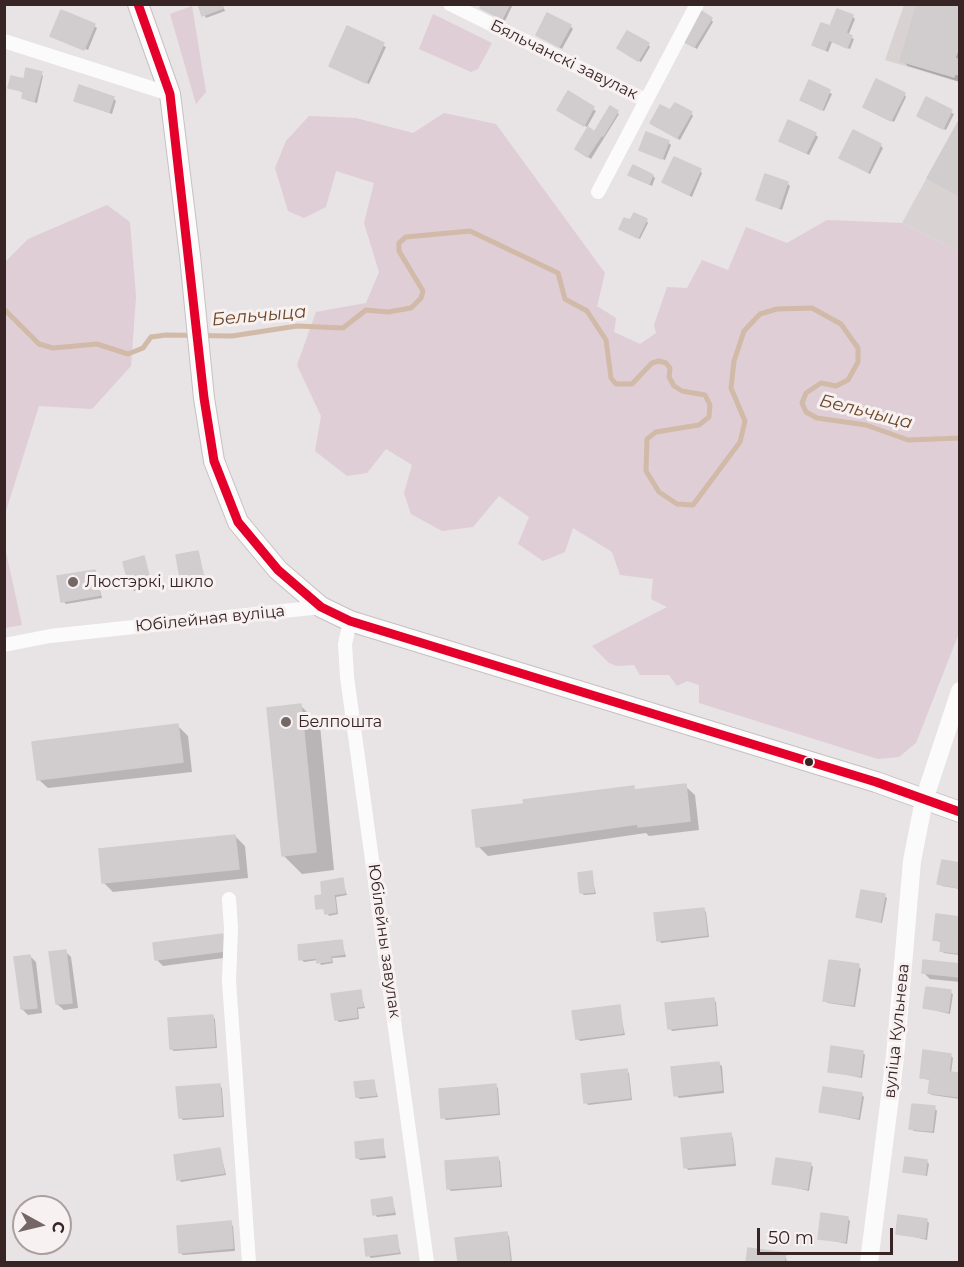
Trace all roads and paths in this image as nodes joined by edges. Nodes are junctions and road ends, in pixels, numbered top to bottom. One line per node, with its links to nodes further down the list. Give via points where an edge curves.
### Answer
1 (138, 4): 5 (main road)
2 (450, 4): 6 (street, Бяльчанскі завулак)
3 (697, 4): 6 (street)
4 (4, 41): 5 (street)
5 (170, 94): 8 (main road, via 214,461 238,522 278,570)
6 (645, 100): 7 (street)
7 (598, 192)
8 (321, 607): 9 (main road); 10 (street, Юбілейная вуліца, via 50,636)
9 (350, 621): 12 (main road); 16 (street, Юбілейны завулак, via 345,644 347,677)
10 (4, 645)
11 (960, 691): 12 (street, вуліца Кульнева)
12 (924, 800): 13 (main road); 17 (street, вуліца Кульнева, via 912,861 895,1057)
13 (960, 813)
14 (229, 899): 15 (street, via 228,970)
15 (249, 1263)
16 (426, 1263)
17 (869, 1263)

